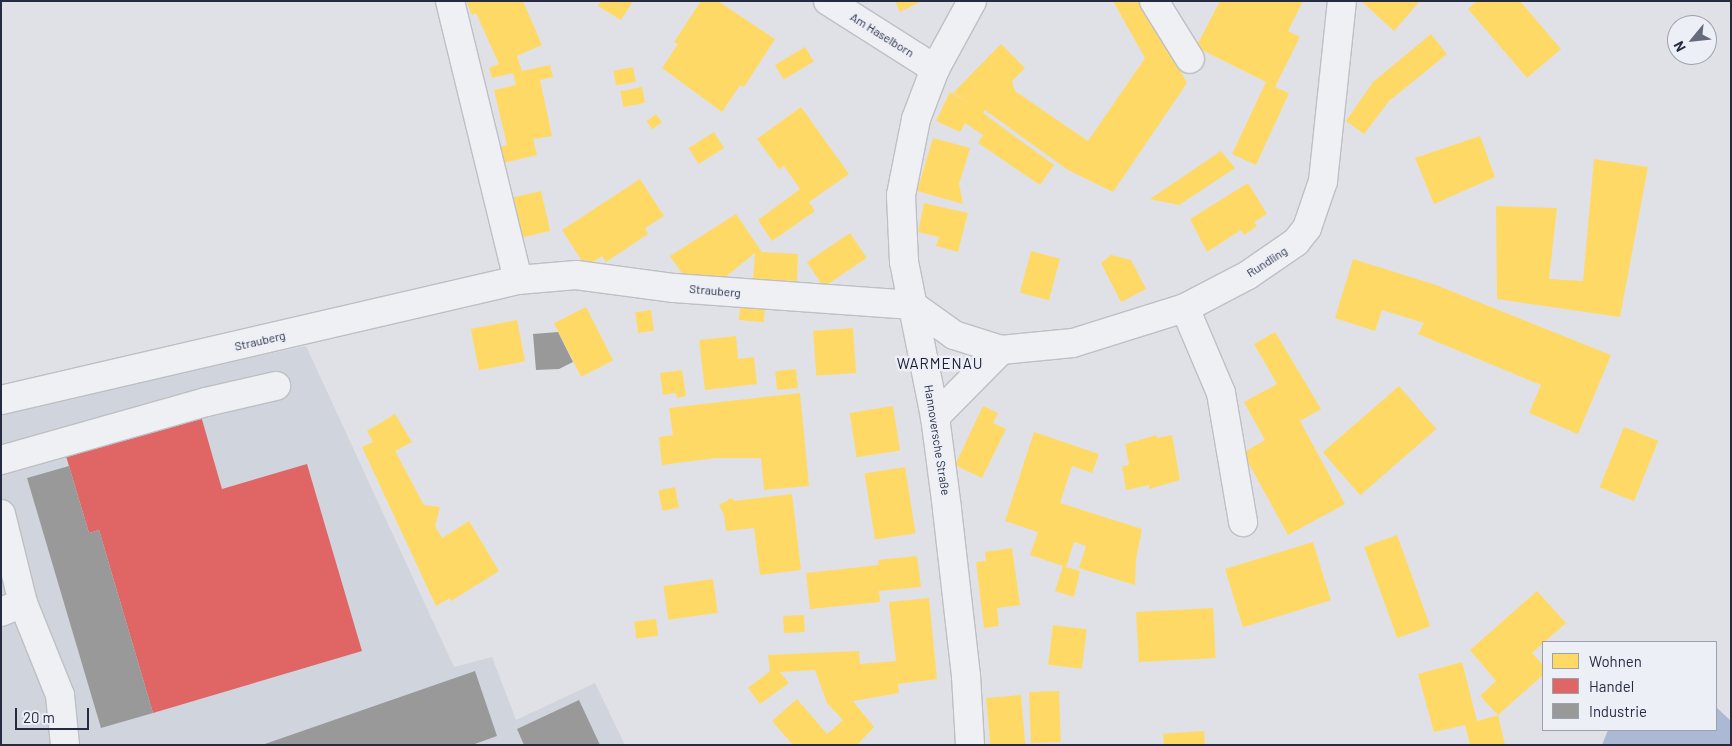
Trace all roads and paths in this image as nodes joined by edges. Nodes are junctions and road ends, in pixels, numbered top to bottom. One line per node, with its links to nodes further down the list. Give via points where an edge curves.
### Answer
1 (450, 1): 8 (street)
2 (828, 1): 7 (street, Am Haselborn)
3 (972, 1): 7 (street, Hannoversche Straße)
4 (1154, 1): 6 (street)
5 (1342, 1): 10 (street, Rundling, via 1325,172 1307,228 1296,242 1270,262)
6 (1190, 59)
7 (935, 69): 9 (street, Hannoversche Straße, via 916,119 901,195 904,262)
8 (518, 280): 9 (street, Strauberg, via 576,275 684,288); 13 (street, Strauberg)
9 (912, 305): 11 (street, Rundling, via 954,335); 14 (street, Hannoversche Straße)
10 (1185, 308): 11 (street, Rundling, via 1073,343); 17 (street, via 1220,393)
11 (1001, 350): 14 (street)
12 (276, 386): 15 (street, via 206,402)
13 (1, 400)
14 (935, 417): 20 (street, Hannoversche Straße, via 964,657)
15 (1, 460)
16 (1, 514): 18 (street)
17 (1243, 522)
18 (12, 608): 19 (street, via 60,695)
19 (65, 745)
20 (970, 745)

